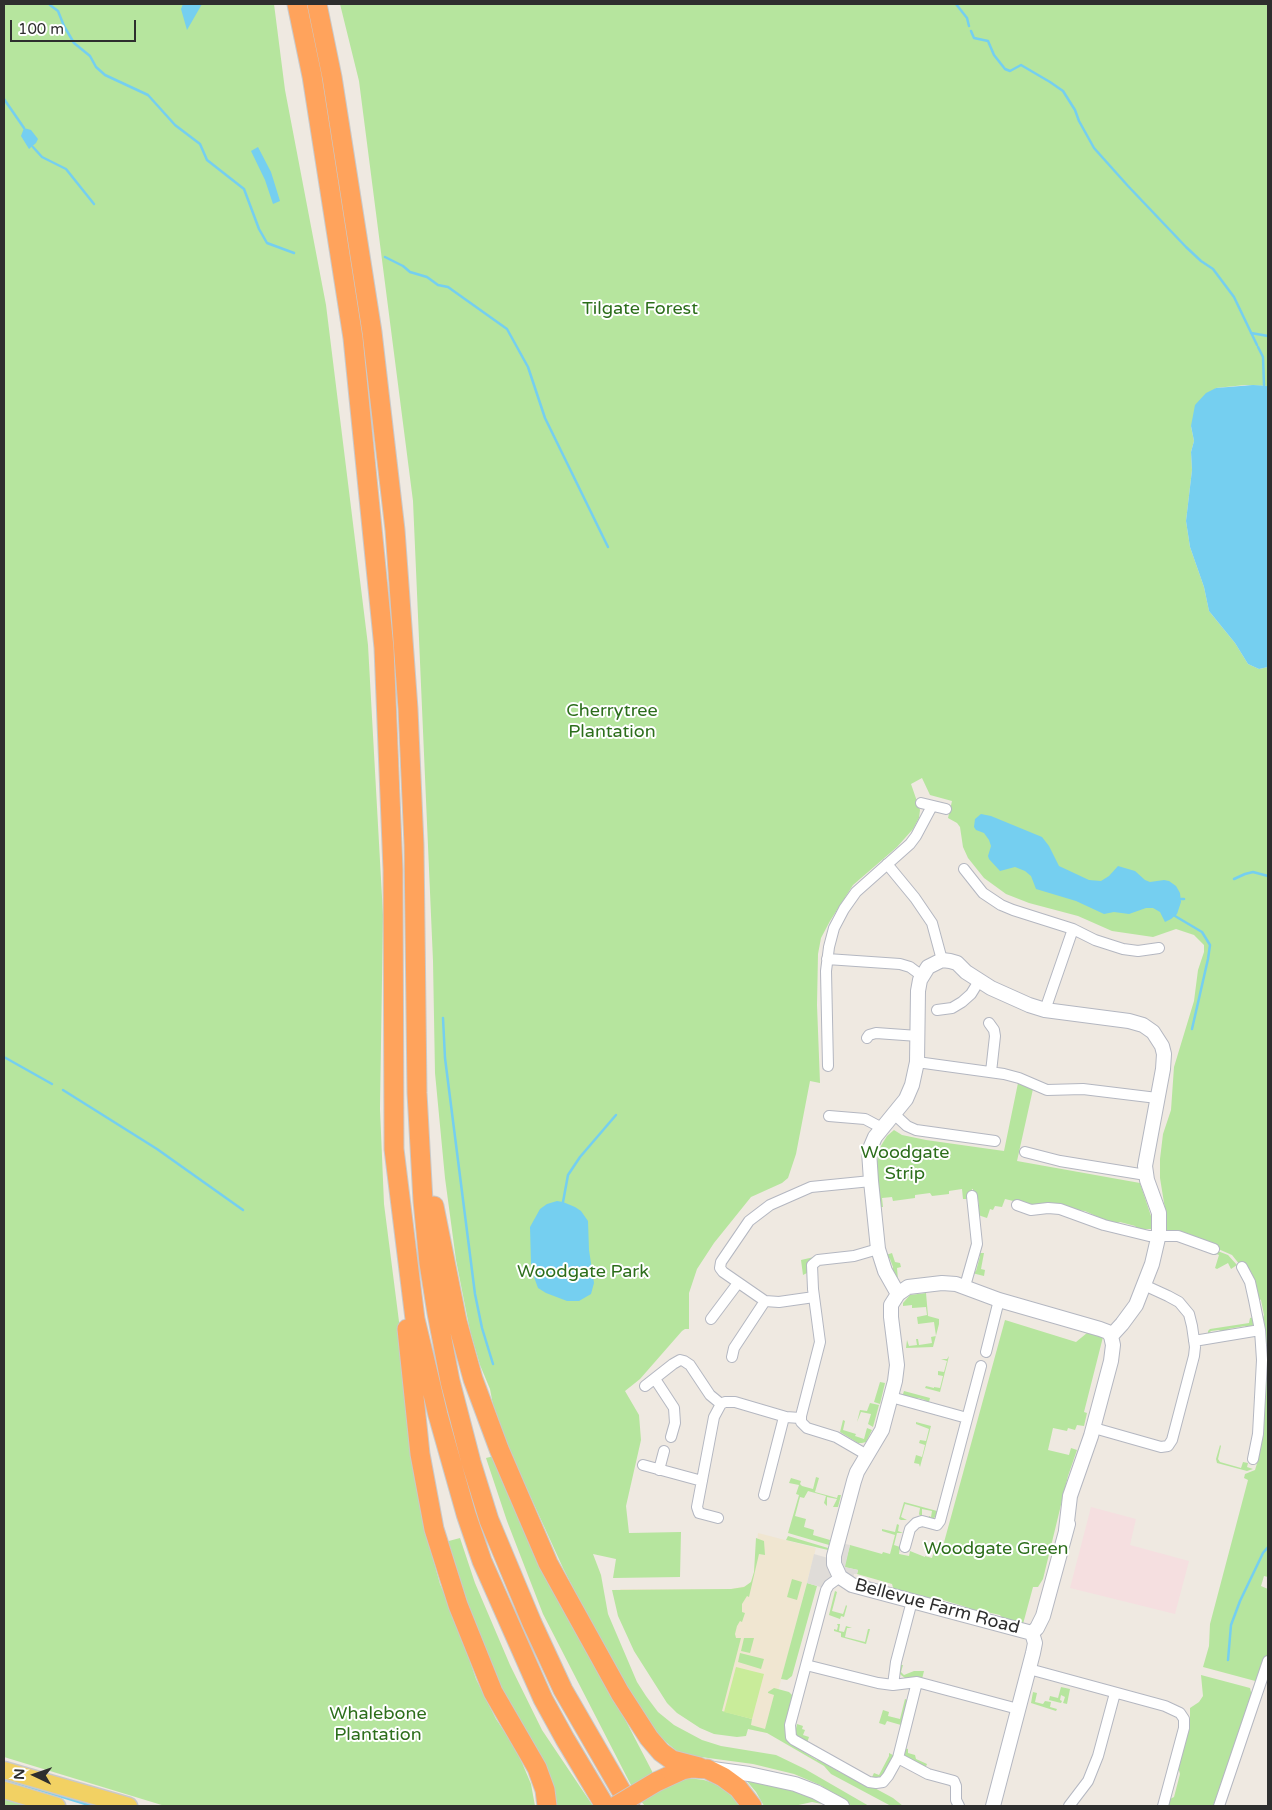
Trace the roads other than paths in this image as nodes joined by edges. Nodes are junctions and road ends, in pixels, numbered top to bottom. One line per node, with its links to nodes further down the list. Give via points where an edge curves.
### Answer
1 (297, 4): 29 (highway, via 312,76 353,338 384,648 393,870)
2 (317, 4): 22 (highway, via 372,332 395,530 414,836)
3 (921, 803): 4 (street)
4 (932, 806): 5 (street); 6 (street, via 916,836)
5 (946, 809)
6 (887, 864): 10 (street, via 862,886 844,908 831,937); 11 (street, via 932,923)
7 (964, 869): 8 (street, via 992,900)
8 (1073, 929): 9 (street, via 1123,949); 14 (street)
9 (1160, 948)
10 (827, 959): 12 (street, via 900,964); 20 (street)
11 (942, 960): 12 (street, via 928,967); 13 (street, via 957,963)
12 (922, 976): 17 (street, via 918,991)
13 (979, 981): 14 (street, via 1015,1000); 15 (street, via 962,1002 952,1008)
14 (1042, 1009): 23 (street, via 1134,1022 1150,1029 1158,1038 1164,1054)
15 (937, 1010)
16 (989, 1023): 21 (street, via 995,1036)
17 (918, 1036): 18 (street, via 876,1033); 19 (street)
18 (867, 1038)
19 (917, 1062): 21 (street); 24 (street, via 909,1093)
20 (828, 1066)
21 (991, 1072): 23 (street, via 1019,1078 1046,1090 1082,1089)
22 (417, 1093): 81 (highway, via 435,1211 457,1321 473,1379 499,1449 548,1563 620,1693 661,1752 676,1762); 90 (highway, via 429,1262 450,1381 471,1462 489,1520 543,1650 575,1713)
23 (1157, 1098): 30 (street)
24 (894, 1114): 26 (street); 27 (street, via 916,1130)
25 (828, 1116): 26 (street, via 865,1119)
26 (882, 1128): 31 (street, via 870,1147)
27 (995, 1141)
28 (1025, 1152): 30 (street)
29 (395, 1163): 87 (highway, via 413,1399 432,1521 458,1605 493,1692 538,1768); 88 (highway, via 420,1341 466,1514 482,1561 530,1672 564,1739)
30 (1146, 1175): 34 (street, via 1158,1213)
31 (871, 1181): 36 (street); 38 (street, via 811,1187 762,1210 744,1227 720,1264 722,1270)
32 (972, 1196): 40 (street, via 977,1244)
33 (1016, 1206): 34 (street, via 1031,1210 1060,1209 1104,1225)
34 (1158, 1237): 35 (street, via 1178,1236); 39 (street)
35 (1214, 1248)
36 (878, 1249): 41 (street, via 885,1271); 42 (street, via 815,1262 812,1265)
37 (1242, 1267): 46 (street, via 1252,1291)
38 (738, 1283): 44 (street); 45 (street)
39 (1144, 1285): 47 (street, via 1130,1315); 48 (street, via 1174,1299 1186,1310)
40 (965, 1286): 41 (street, via 950,1283 914,1286); 43 (street)
41 (898, 1294): 54 (street, Bellevue Farm Road, via 891,1310 897,1365)
42 (814, 1297): 44 (street); 57 (street, via 820,1342)
43 (999, 1300): 47 (street, via 1100,1329); 49 (street)
44 (765, 1301): 50 (street)
45 (712, 1319)
46 (1260, 1330): 48 (street); 63 (street, via 1260,1404)
47 (1111, 1336): 59 (street, via 1113,1352)
48 (1194, 1340): 59 (street, via 1194,1356 1168,1446 1161,1447)
49 (986, 1352)
50 (732, 1356)
51 (982, 1366): 58 (street)
52 (655, 1379): 53 (street); 55 (street, via 680,1360 687,1362 710,1395); 60 (street, via 674,1408 675,1423)
53 (645, 1386)
54 (891, 1397): 58 (street); 62 (street, Bellevue Farm Road, via 882,1430)
55 (721, 1404): 56 (street, via 735,1402); 66 (street, via 714,1417)
56 (784, 1417): 57 (street); 67 (street)
57 (800, 1418): 62 (street, via 807,1428 836,1437)
58 (967, 1418): 69 (street, via 939,1523 916,1523 910,1529)
59 (1094, 1428): 72 (street, via 1070,1496 1066,1530 1043,1616)
60 (671, 1437)
61 (664, 1451): 65 (street)
62 (867, 1455): 70 (street, Bellevue Farm Road, via 854,1481 834,1556 835,1569)
63 (1253, 1459)
64 (643, 1465): 65 (street)
65 (659, 1470): 66 (street)
66 (702, 1482): 68 (street, via 697,1507 700,1513)
67 (764, 1495)
68 (718, 1518)
69 (906, 1546)
70 (840, 1577): 71 (street, Bellevue Farm Road, via 852,1585); 74 (street, via 826,1590)
71 (912, 1602): 72 (street, Bellevue Farm Road); 77 (street)
72 (1032, 1634): 75 (street, Bellevue Farm Road, via 1035,1643)
73 (1268, 1661): 96 (street)
74 (806, 1665): 77 (street); 80 (street, via 790,1725 794,1740 873,1783 886,1780)
75 (1029, 1669): 78 (street); 79 (street, Bellevue Farm Road)
76 (917, 1682): 77 (street); 79 (street); 80 (street)
77 (893, 1685)
78 (1115, 1692): 94 (street, via 1087,1785); 95 (street, via 1177,1710 1183,1716 1184,1728)
79 (1018, 1709): 84 (street, Bellevue Farm Road)
80 (898, 1758): 93 (street, via 928,1774 954,1781)
81 (701, 1768): 89 (highway, bridge, via 677,1771); 91 (highway, via 727,1780 745,1795); 92 (street, via 784,1781 808,1788)
82 (4, 1770): 86 (main road)
83 (4, 1790): 85 (main road)
84 (995, 1803)
85 (57, 1806)
86 (129, 1806)
87 (546, 1806)
88 (605, 1806)
89 (616, 1806)
90 (630, 1806)
91 (752, 1806)
92 (842, 1806)
93 (959, 1806)
94 (1069, 1806)
95 (1163, 1806)
96 (1219, 1806)

